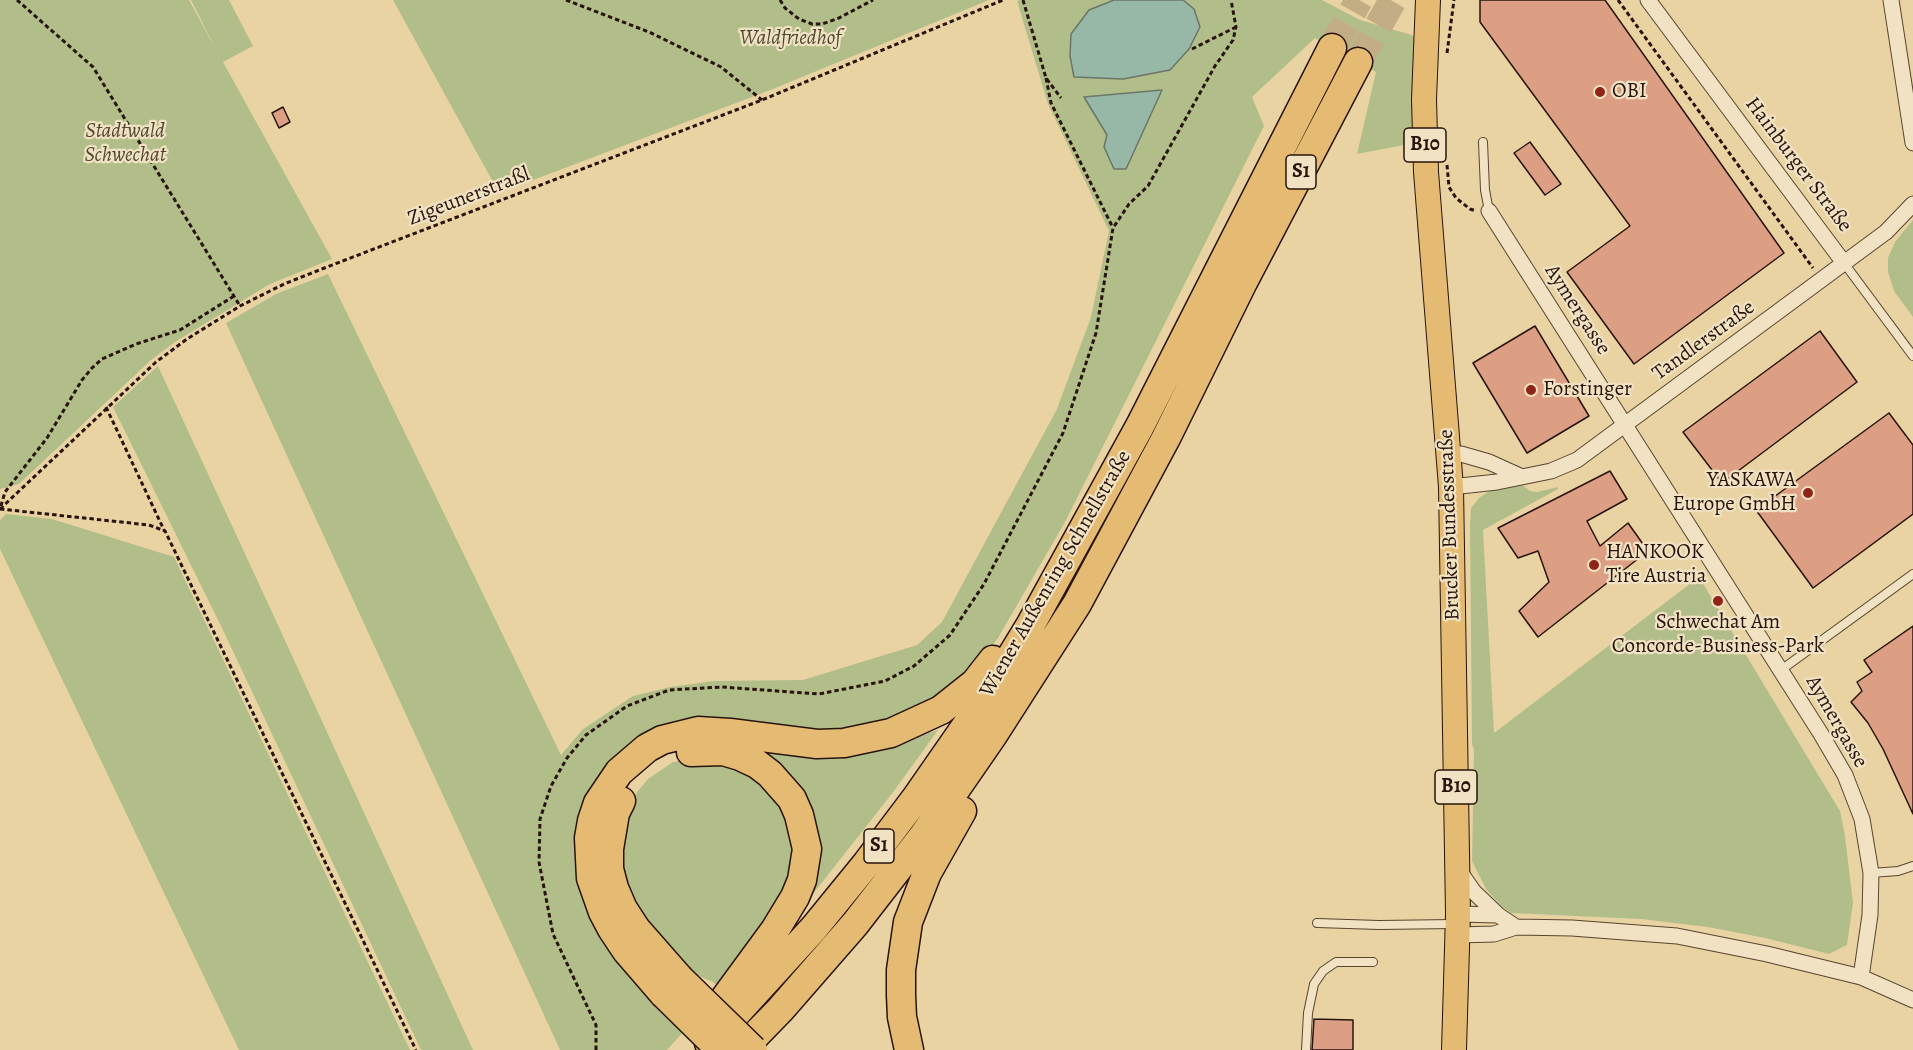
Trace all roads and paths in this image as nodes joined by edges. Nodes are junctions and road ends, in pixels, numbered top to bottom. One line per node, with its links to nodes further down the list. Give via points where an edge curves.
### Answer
1 (17, 0): 29 (path, via 93,67)
2 (566, 0): 20 (path, via 649,32 721,67)
3 (780, 0): 4 (path, via 799,20 812,24 839,18)
4 (871, 0)
5 (1003, 0): 20 (path, Zigeunerstraßl)
6 (1023, 0): 18 (path)
7 (1231, 0): 13 (path)
8 (1428, 0): 34 (main road, Brucker Bundesstraße / B10, via 1426,172)
9 (1454, 0): 16 (path)
10 (1618, 0): 28 (path)
11 (1648, 0): 27 (street, Hainburger Straße)
12 (1891, 0): 22 (street)
13 (1236, 27): 15 (path); 26 (path, via 1233,40 1148,186 1129,204)
14 (1332, 48): 41 (highway, Wiener Außenring Schnellstraße / S1, via 1140,426)
15 (1192, 49)
16 (1446, 59)
17 (1358, 62): 43 (highway, Wiener Außenring Schnellstraße / S1, via 1077,604)
18 (1046, 78): 19 (path); 26 (path, via 1051,103)
19 (1061, 98)
20 (762, 100): 30 (path, Zigeunerstraßl, via 316,271)
21 (1483, 142): 25 (lane)
22 (1913, 143)
23 (1447, 164): 25 (path, via 1449,187 1456,198 1470,209)
24 (1913, 204): 27 (street, Tandlerstraße, via 1886,232)
25 (1490, 211): 33 (street, Aymergasse)
26 (1113, 228): 56 (path, via 1096,333 1064,433 984,584 950,635 914,666 885,681 819,694 722,687 669,690 627,706 586,735 567,758 551,786 540,819 540,862 553,934 596,1025)
27 (1844, 263): 28 (street, Tandlerstraße); 31 (lane, Hainburger Straße)
28 (1821, 280): 33 (street, Tandlerstraße)
29 (234, 297): 30 (path); 37 (path, via 180,330 102,359 82,380)
30 (240, 306): 32 (path, Zigeunerstraßl, via 156,362)
31 (1913, 356)
32 (106, 407): 38 (path, Zigeunerstraßl); 39 (path)
33 (1626, 425): 35 (street, Tandlerstraße, via 1577,460 1551,471); 42 (street, Aymergasse)
34 (1449, 455): 35 (street, via 1461,454 1489,462); 36 (main road, Brucker Bundesstraße / B10)
35 (1520, 476): 36 (street, Tandlerstraße)
36 (1451, 487): 45 (main road, Brucker Bundesstraße / B10)
37 (1, 502): 38 (path)
38 (0, 509): 39 (path, via 149,525)
39 (165, 531): 55 (path)
40 (1913, 574): 42 (lane)
41 (1031, 624): 53 (highway, via 1005,644 975,683 957,698 891,733 866,740 817,744 698,731 654,744 630,760 598,803 592,821 591,878 603,912 632,957); 58 (highway, Wiener Außenring Schnellstraße / S1, via 989,693 867,862 814,928)
42 (1780, 670): 46 (street, Aymergasse, via 1845,775 1862,819)
43 (993, 735): 60 (highway, Wiener Außenring Schnellstraße / S1, via 924,835 855,924); 62 (highway, via 987,769 927,873 908,922 901,995)
44 (1913, 866): 46 (lane)
45 (1458, 870): 47 (street); 49 (main road, Brucker Bundesstraße / B10)
46 (1871, 873): 52 (street, Aymergasse, via 1870,915)
47 (1498, 915): 49 (street); 50 (street)
48 (1317, 923): 49 (lane)
49 (1458, 924): 50 (street, via 1494,934); 64 (main road, Brucker Bundesstraße / B10)
50 (1516, 927): 52 (street, via 1677,936)
51 (1373, 962): 63 (lane, via 1336,962 1323,971 1314,984)
52 (1861, 977): 54 (street)
53 (672, 986): 57 (highway, via 614,888 609,849 615,813 631,786 670,758 704,751 740,756 770,774 792,799 804,832 805,865 795,897 704,1027); 59 (highway, bridge); 61 (highway, bridge)
54 (1913, 1000)
55 (416, 1050)
56 (596, 1050)
57 (695, 1050)
58 (702, 1050)
59 (721, 1050)
60 (741, 1050)
61 (753, 1050)
62 (909, 1050)
63 (1306, 1050)
64 (1454, 1050)

